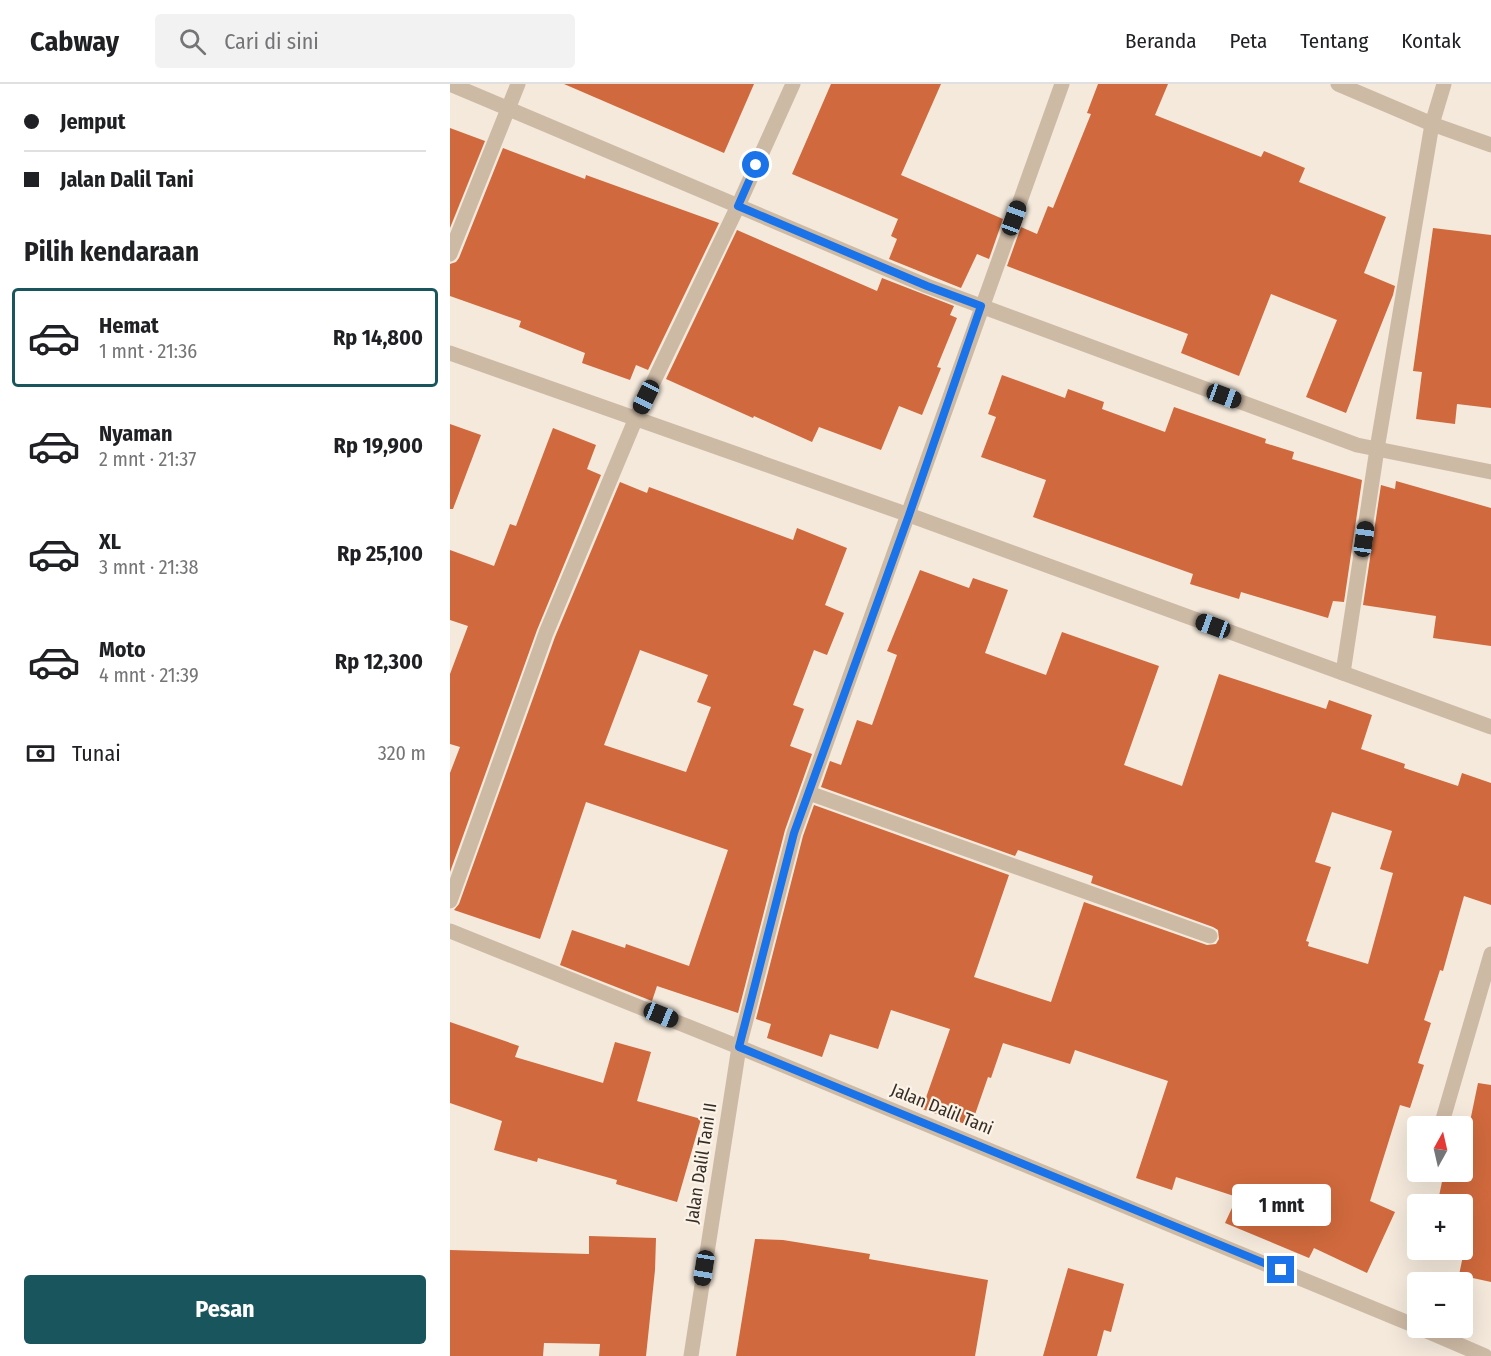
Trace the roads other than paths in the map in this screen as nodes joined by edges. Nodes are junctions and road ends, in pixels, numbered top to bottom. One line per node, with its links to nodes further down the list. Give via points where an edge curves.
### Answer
1 (450, 84): 7 (street)
2 (518, 84): 7 (street)
3 (793, 84): 10 (street)
4 (1062, 84): 12 (street, Jalan Dalil Tani II)
5 (1338, 84): 8 (street)
6 (1444, 84): 8 (street)
7 (507, 108): 10 (street); 11 (street)
8 (1432, 124): 9 (street); 15 (street)
9 (1491, 145)
10 (738, 206): 12 (street); 14 (street)
11 (450, 254)
12 (981, 306): 15 (street, via 1357,445); 17 (street, Jalan Dalil Tani II)
13 (450, 353): 14 (street)
14 (636, 418): 17 (street); 21 (street, via 546,633)
15 (1377, 449): 16 (street); 18 (street)
16 (1491, 472)
17 (909, 515): 18 (street); 20 (street, Jalan Dalil Tani II)
18 (1343, 674): 19 (street)
19 (1491, 728)
20 (809, 793): 23 (street); 25 (street, Jalan Dalil Tani II, via 794,833)
21 (450, 901)
22 (450, 931): 25 (street, Jalan Dalil Tani)
23 (1210, 936)
24 (1491, 954): 26 (street)
25 (739, 1047): 27 (street, Jalan Dalil Tani); 29 (street, Jalan Dalil Tani II)
26 (1444, 1116)
27 (1407, 1322)
28 (1444, 1338): 30 (street, Jalan Dalil Tani)
29 (690, 1356)
30 (1485, 1356)

